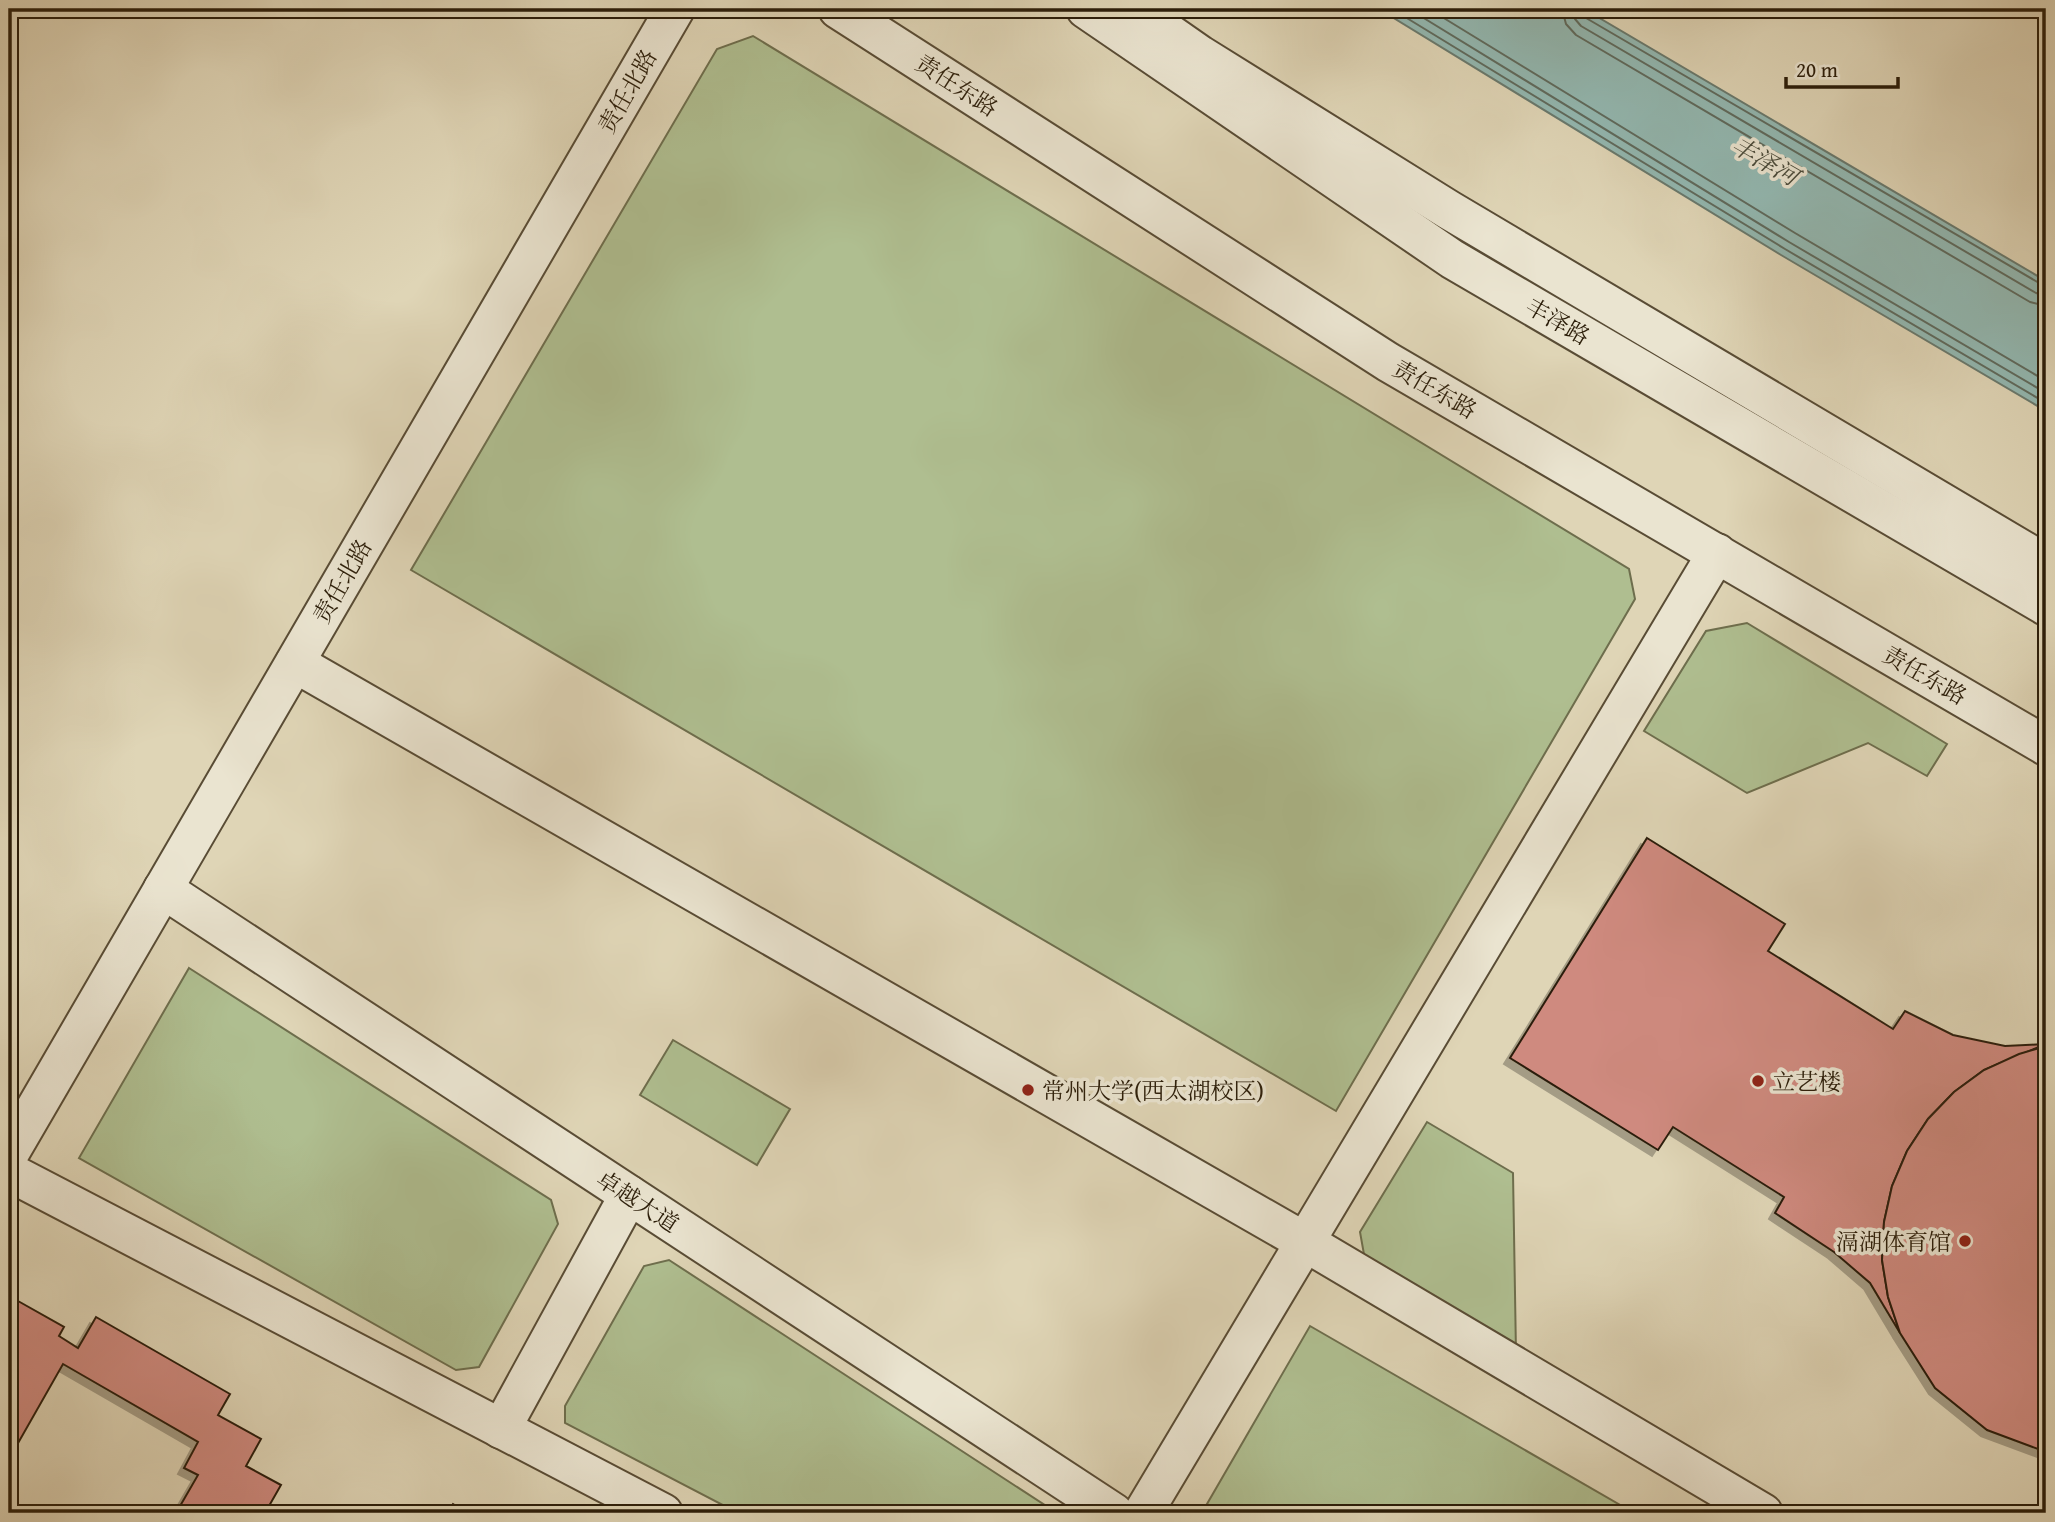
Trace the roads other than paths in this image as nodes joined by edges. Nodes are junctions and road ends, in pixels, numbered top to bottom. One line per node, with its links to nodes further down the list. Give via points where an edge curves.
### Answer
1 (676, 9): 8 (street, 责任北路)
2 (838, 9): 5 (street, 责任东路, via 1388,362)
3 (1086, 9): 7 (street, 丰泽路, via 1452,259)
4 (1135, 9): 6 (street, 丰泽路, via 1200,55 1449,210)
5 (1717, 553): 9 (street, 责任东路); 14 (street)
6 (2046, 564)
7 (2046, 606)
8 (295, 663): 10 (street, 责任北路); 14 (street)
9 (2046, 746)
10 (163, 889): 11 (street, 责任北路); 13 (street, 卓越大道)
11 (9, 1154)
12 (9, 1172): 15 (street)
13 (629, 1195): 15 (street); 17 (street, 卓越大道)
14 (1305, 1242): 18 (street); 19 (street)
15 (501, 1429): 16 (street)
16 (663, 1513)
17 (1114, 1513)
18 (1143, 1513)
19 (1763, 1513)

